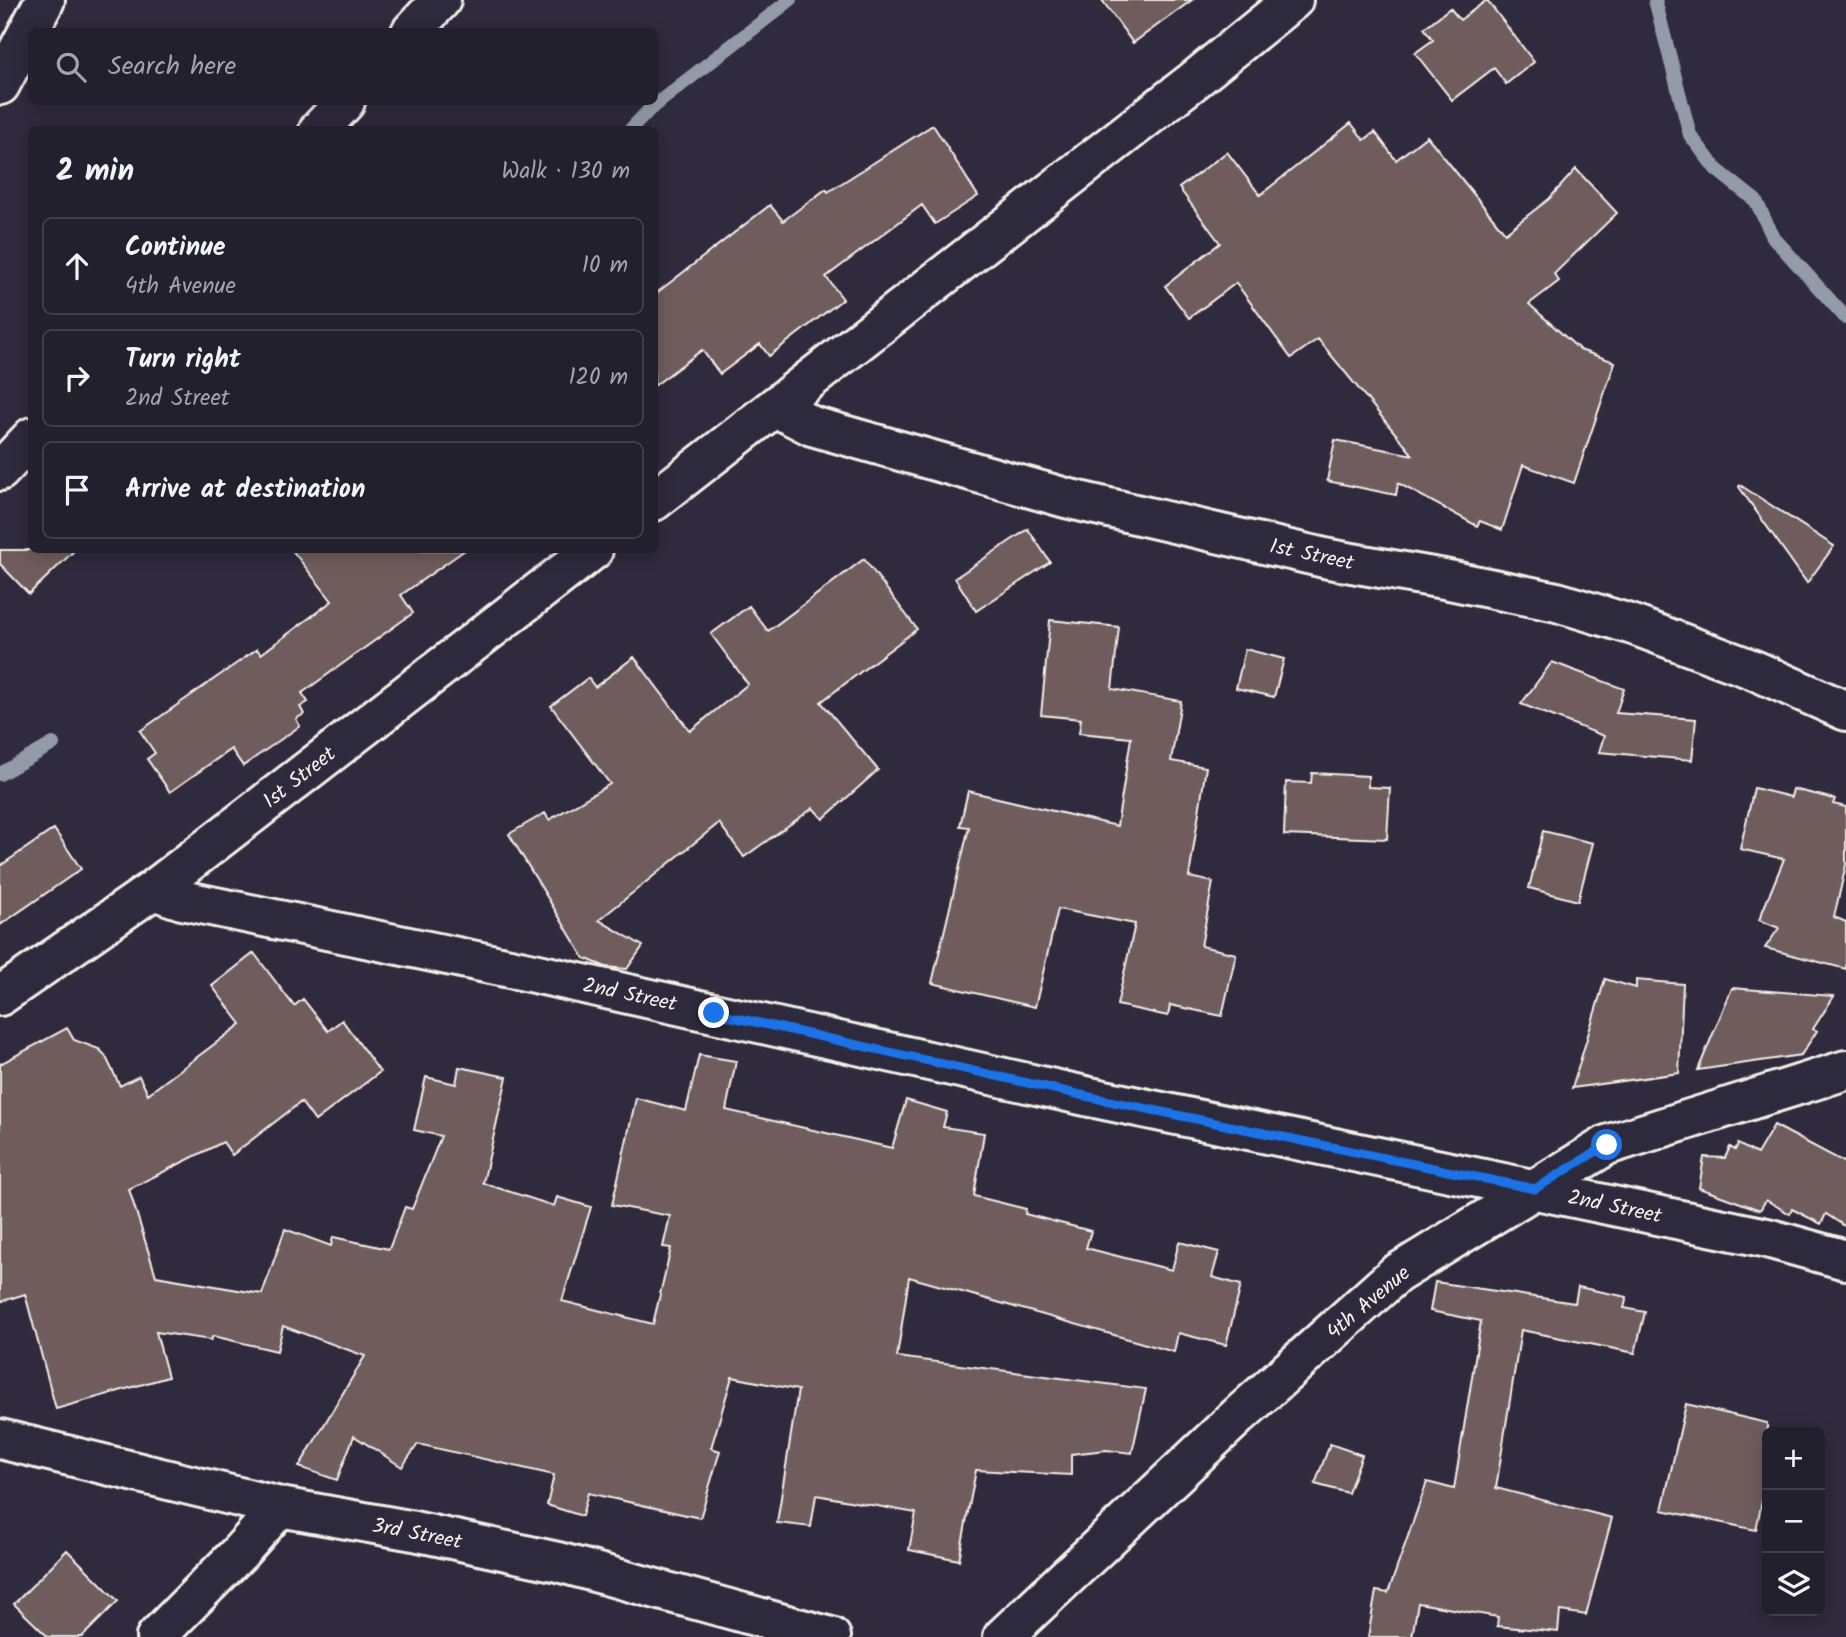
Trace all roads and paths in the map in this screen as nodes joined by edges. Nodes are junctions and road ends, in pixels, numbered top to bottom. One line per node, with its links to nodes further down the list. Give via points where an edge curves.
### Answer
1 (45, 0): 4 (street)
2 (441, 0): 5 (street)
3 (1293, 0): 10 (street)
4 (30, 28)
5 (415, 28)
6 (28, 32): 7 (street)
7 (0, 85)
8 (342, 105): 9 (street)
9 (323, 126)
10 (775, 407): 11 (street); 13 (street, 1st Street, via 812,426 1066,498 1329,559 1557,602 1754,670)
11 (658, 498)
12 (589, 553): 14 (street, 1st Street)
13 (1846, 711)
14 (153, 890): 15 (street, 1st Street); 17 (street, 2nd Street, via 182,900 1090,1097)
15 (0, 996)
16 (1846, 1070): 17 (street, 4th Avenue, via 1607,1145)
17 (1535, 1189): 18 (street, 2nd Street, via 1767,1238); 23 (street, 4th Avenue, via 1396,1274)
18 (1846, 1260)
19 (0, 1439): 20 (street, 3rd Street)
20 (280, 1507): 21 (street); 22 (street, 3rd Street, via 558,1562)
21 (156, 1637)
22 (831, 1637)
23 (1003, 1637)

